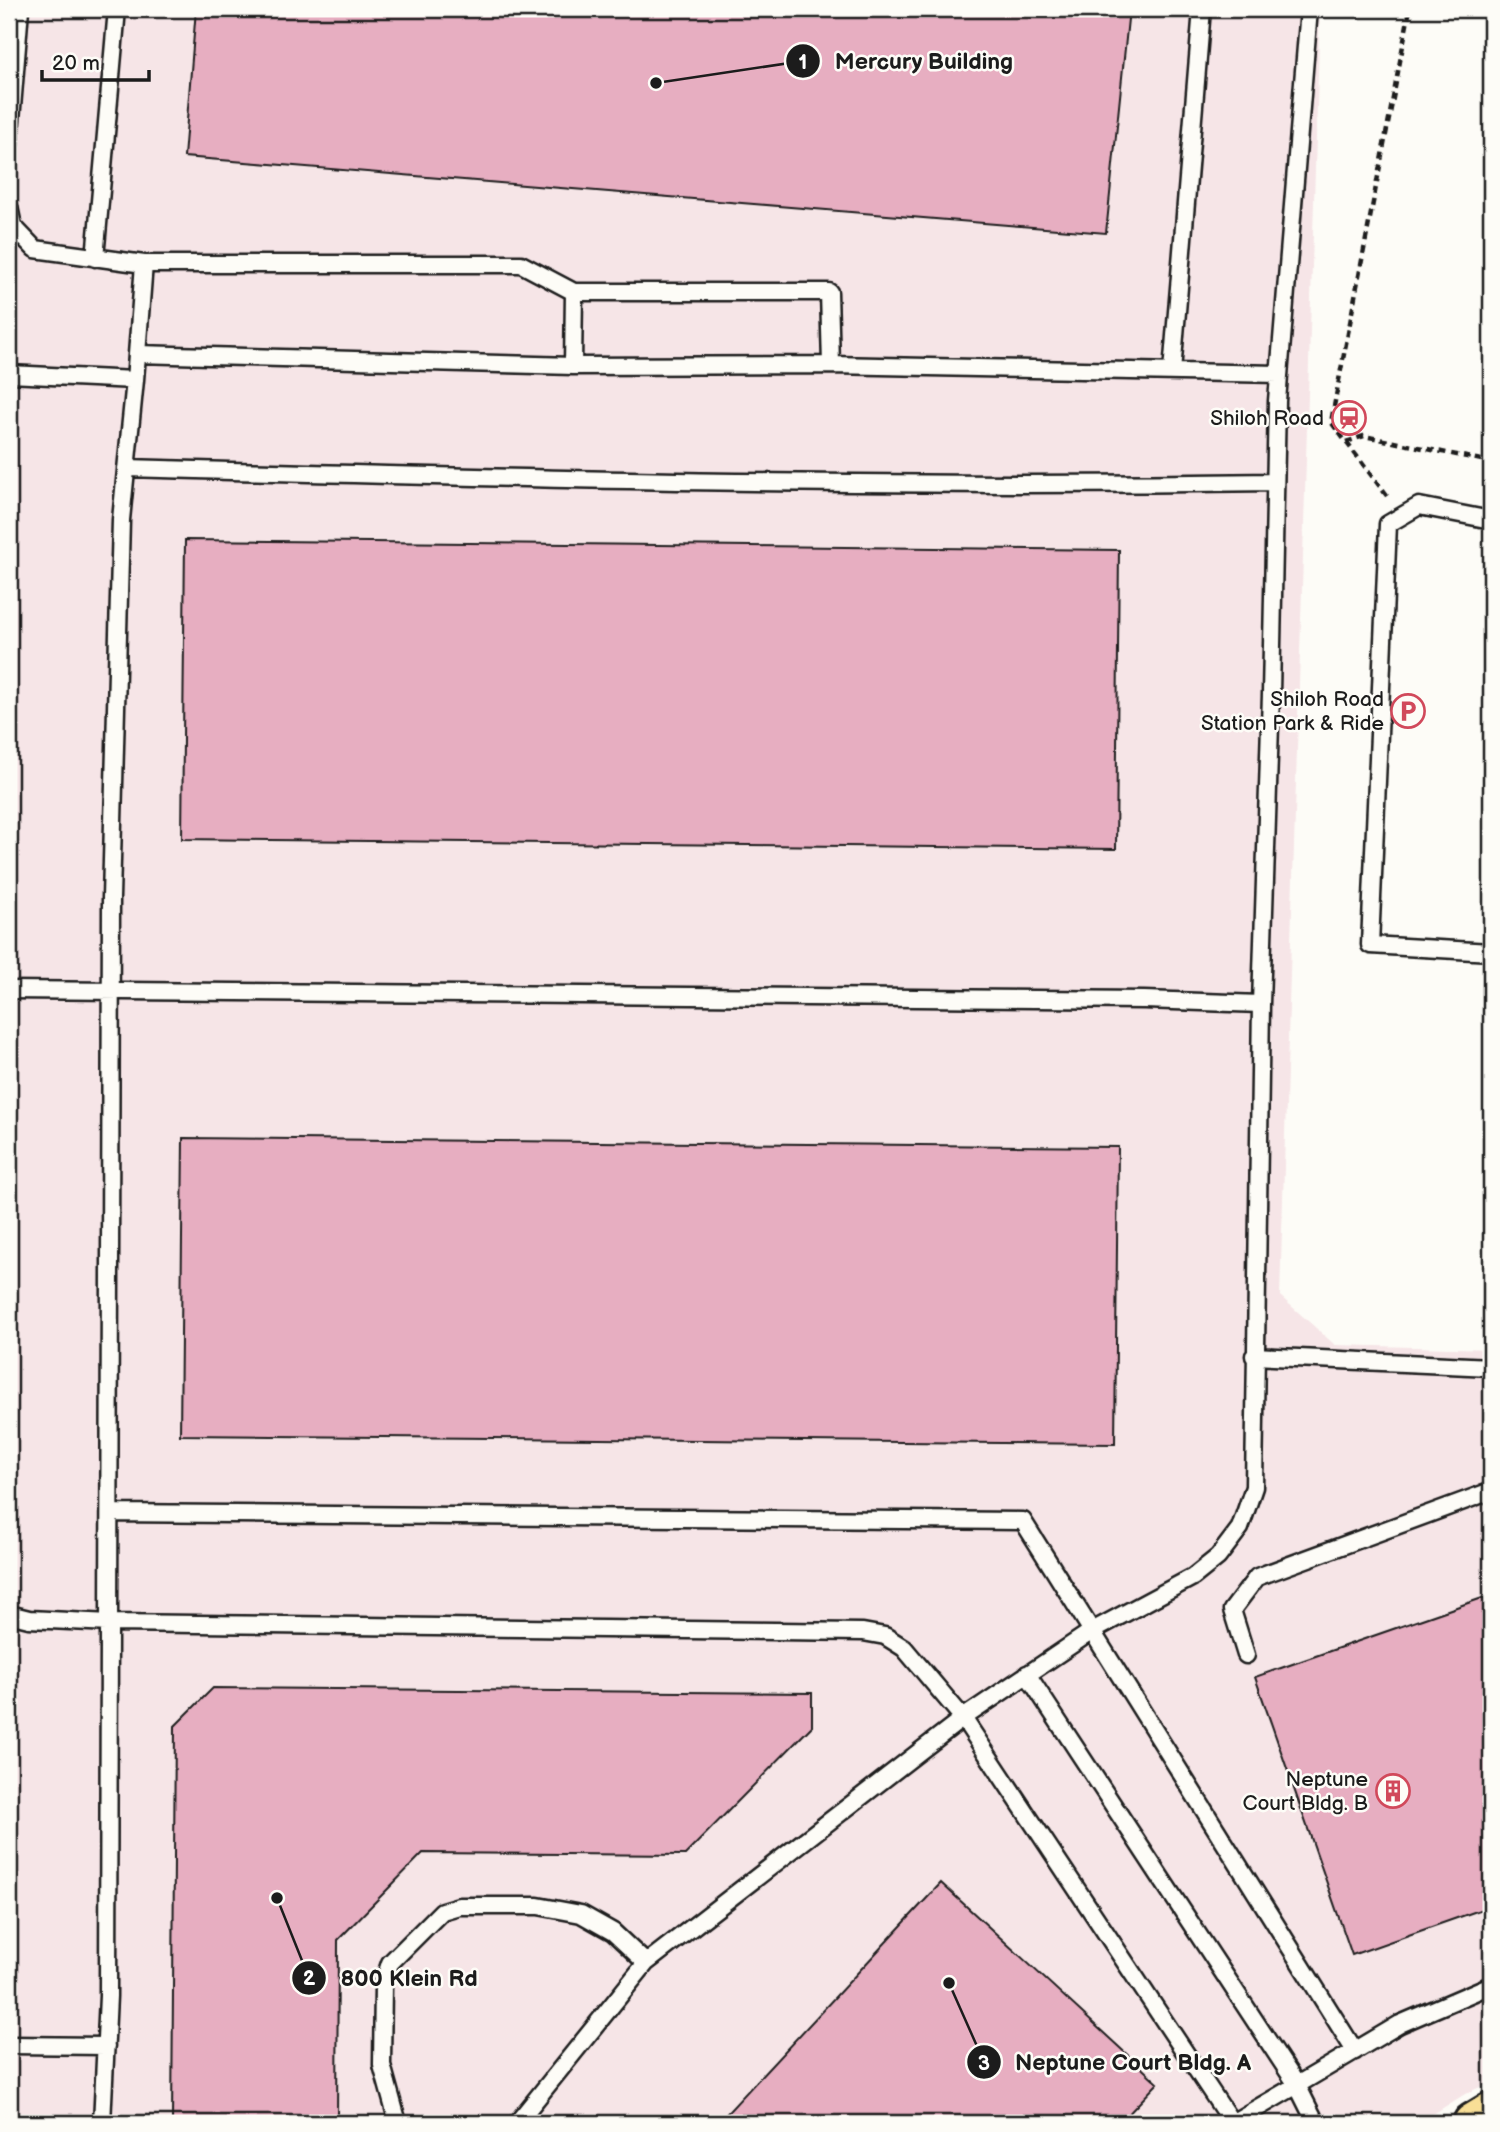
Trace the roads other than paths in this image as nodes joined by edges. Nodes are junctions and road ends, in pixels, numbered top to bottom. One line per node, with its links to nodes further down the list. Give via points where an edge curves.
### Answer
1 (20, 9): 5 (lane)
2 (117, 9): 7 (lane)
3 (1202, 9): 13 (lane)
4 (1309, 9): 15 (lane)
5 (9, 145)
6 (9, 207): 7 (lane, via 13,226 35,249)
7 (95, 258): 8 (lane)
8 (144, 264): 9 (lane, via 522,264); 10 (lane)
9 (574, 292): 11 (lane, via 829,292); 12 (lane)
10 (137, 354): 12 (lane); 16 (lane)
11 (831, 365): 12 (lane); 13 (lane)
12 (573, 366)
13 (1172, 372): 15 (lane)
14 (9, 374): 16 (lane)
15 (1279, 374): 18 (lane)
16 (135, 380): 17 (lane)
17 (126, 468): 18 (lane, via 432,477); 22 (lane, via 121,520)
18 (1275, 482): 23 (lane)
19 (1491, 520): 20 (lane, via 1419,506 1388,524 1370,945)
20 (1491, 952)
21 (9, 990): 22 (lane)
22 (111, 992): 23 (lane); 27 (lane)
23 (1261, 1004): 24 (lane)
24 (1254, 1356): 25 (lane); 30 (lane, via 1254,1487 1240,1528 1218,1558 1193,1577)
25 (1491, 1367)
26 (1491, 1491): 31 (lane, via 1257,1577 1232,1610)
27 (110, 1513): 29 (lane); 30 (lane, via 1023,1521)
28 (9, 1614): 29 (lane)
29 (110, 1623): 33 (lane, via 863,1632 885,1636 904,1648); 37 (lane)
30 (1092, 1631): 32 (lane); 38 (lane)
31 (1246, 1655)
32 (1027, 1674): 33 (lane); 39 (lane)
33 (963, 1718): 34 (lane); 39 (lane, via 1232,2123)
34 (646, 1963): 42 (lane, via 613,1932 581,1914 538,1906 459,1906 442,1911 390,1963 383,1984 382,2065); 43 (lane)
35 (1491, 1985): 38 (lane, via 1400,2024)
36 (9, 2045): 37 (lane)
37 (106, 2046): 41 (lane)
38 (1355, 2051): 39 (lane)
39 (1297, 2085): 44 (lane)
40 (1491, 2112): 45 (main road)
41 (102, 2123)
42 (398, 2123)
43 (517, 2123)
44 (1316, 2123)
45 (1473, 2123)

